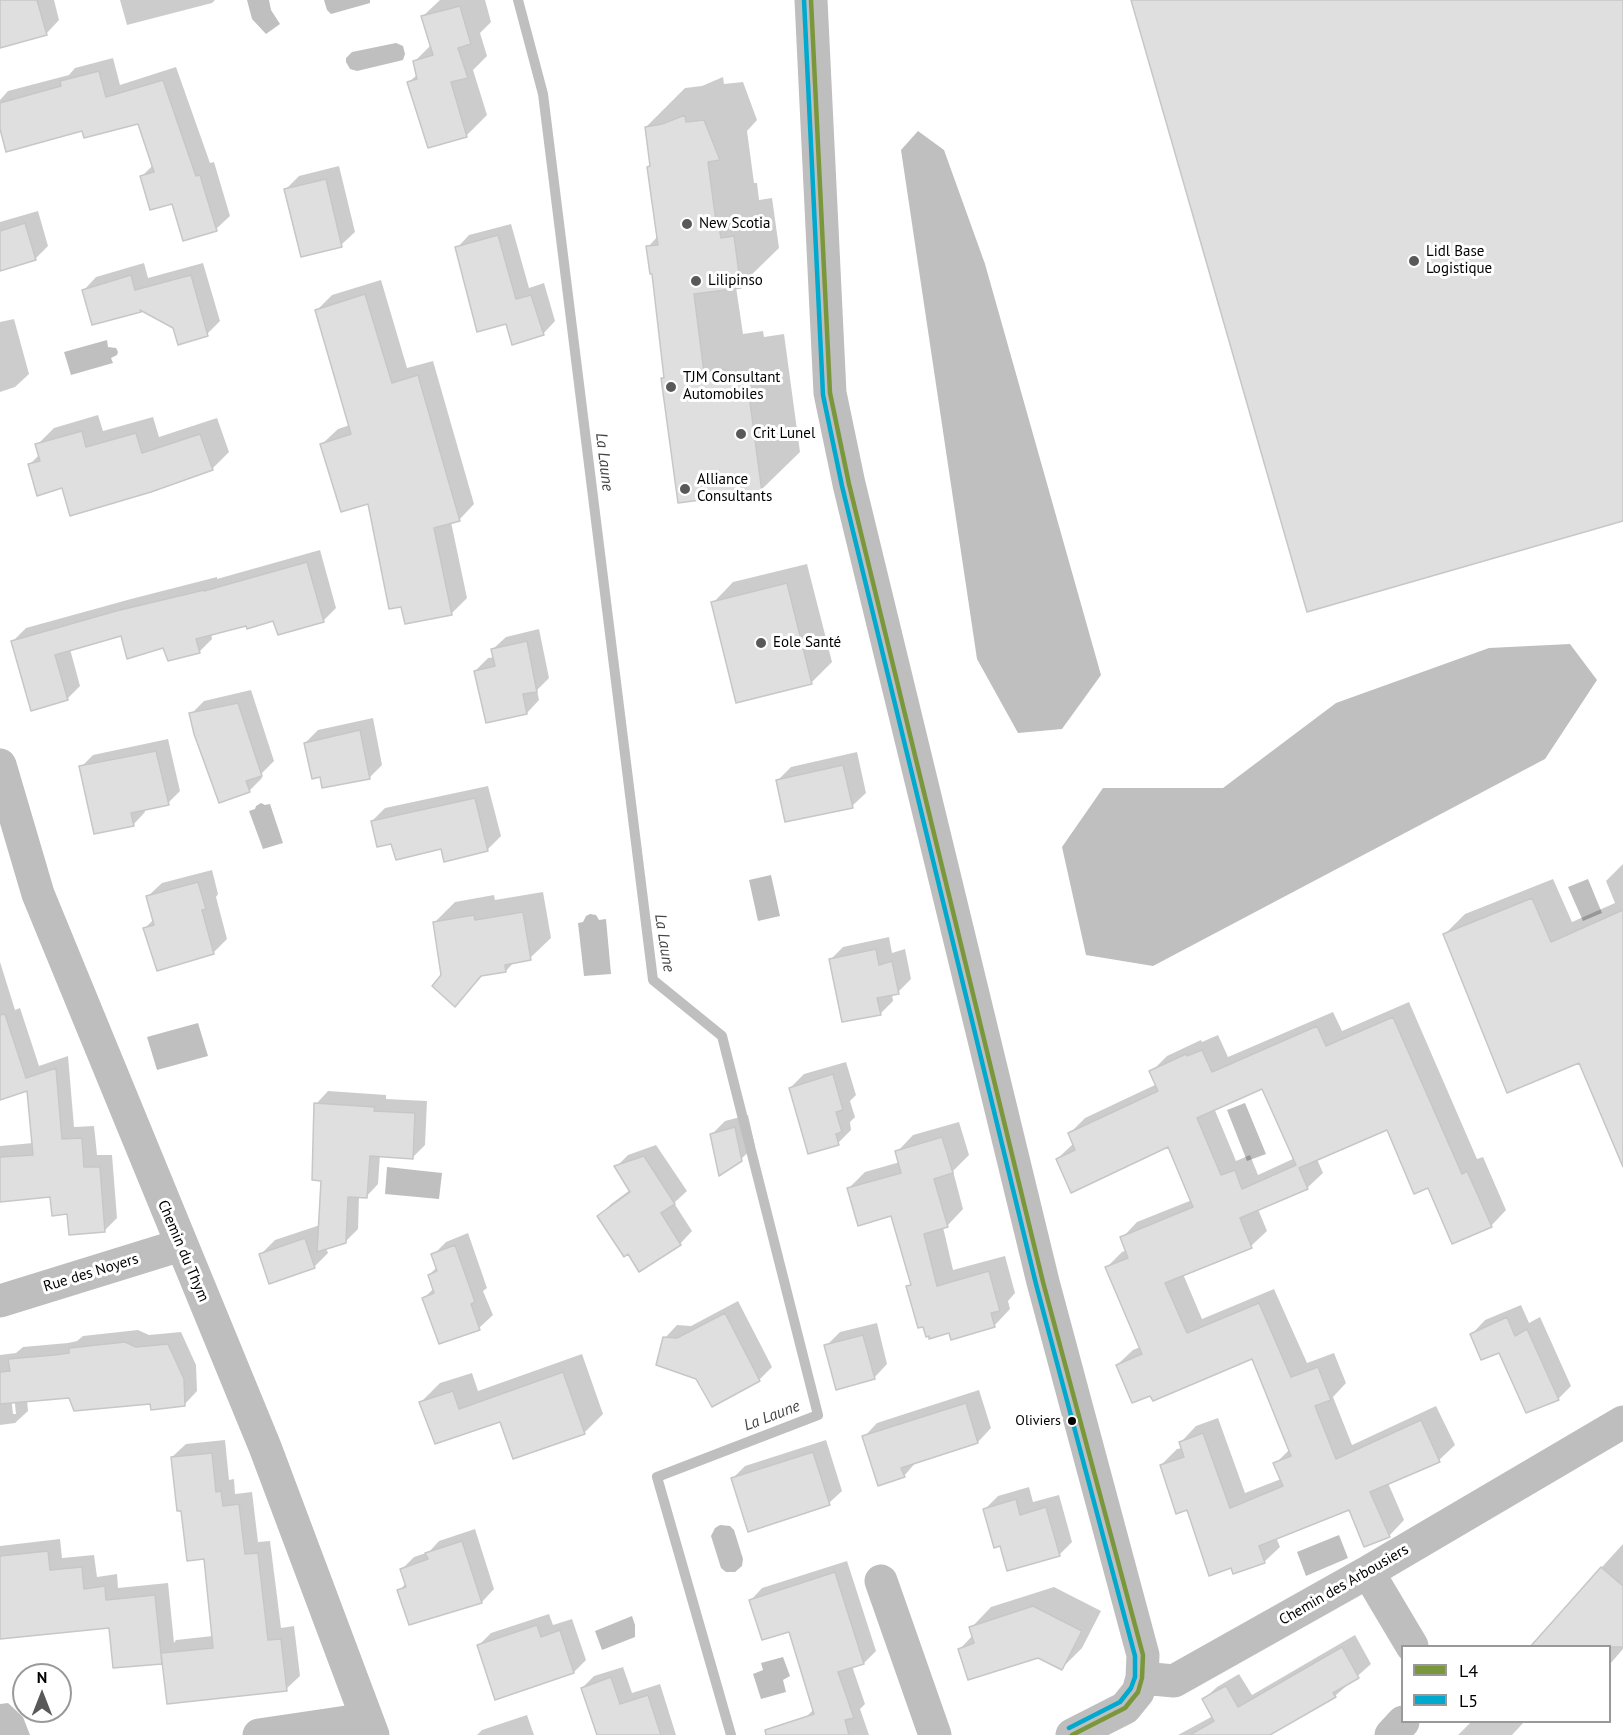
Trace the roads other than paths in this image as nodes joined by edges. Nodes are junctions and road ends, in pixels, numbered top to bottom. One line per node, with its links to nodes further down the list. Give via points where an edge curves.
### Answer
1 (811, 0): 9 (street, via 830,393 911,745 1040,1271 1143,1655)
2 (0, 765): 3 (street, Chemin du Thym, via 38,894)
3 (181, 1245): 4 (street, Rue des Noyers); 11 (street, Chemin du Thym, via 265,1447)
4 (0, 1301)
5 (1623, 1422): 6 (street, Chemin des Arbousiers)
6 (1368, 1572): 8 (street); 9 (street, Chemin des Arbousiers, via 1174,1681)
7 (881, 1581): 13 (street)
8 (1411, 1645)
9 (1142, 1678): 14 (street, via 1138,1692 1125,1708)
10 (1402, 1723): 15 (street)
11 (370, 1727): 12 (street)
12 (259, 1735)
13 (934, 1735)
14 (1072, 1735)
15 (1391, 1735)

